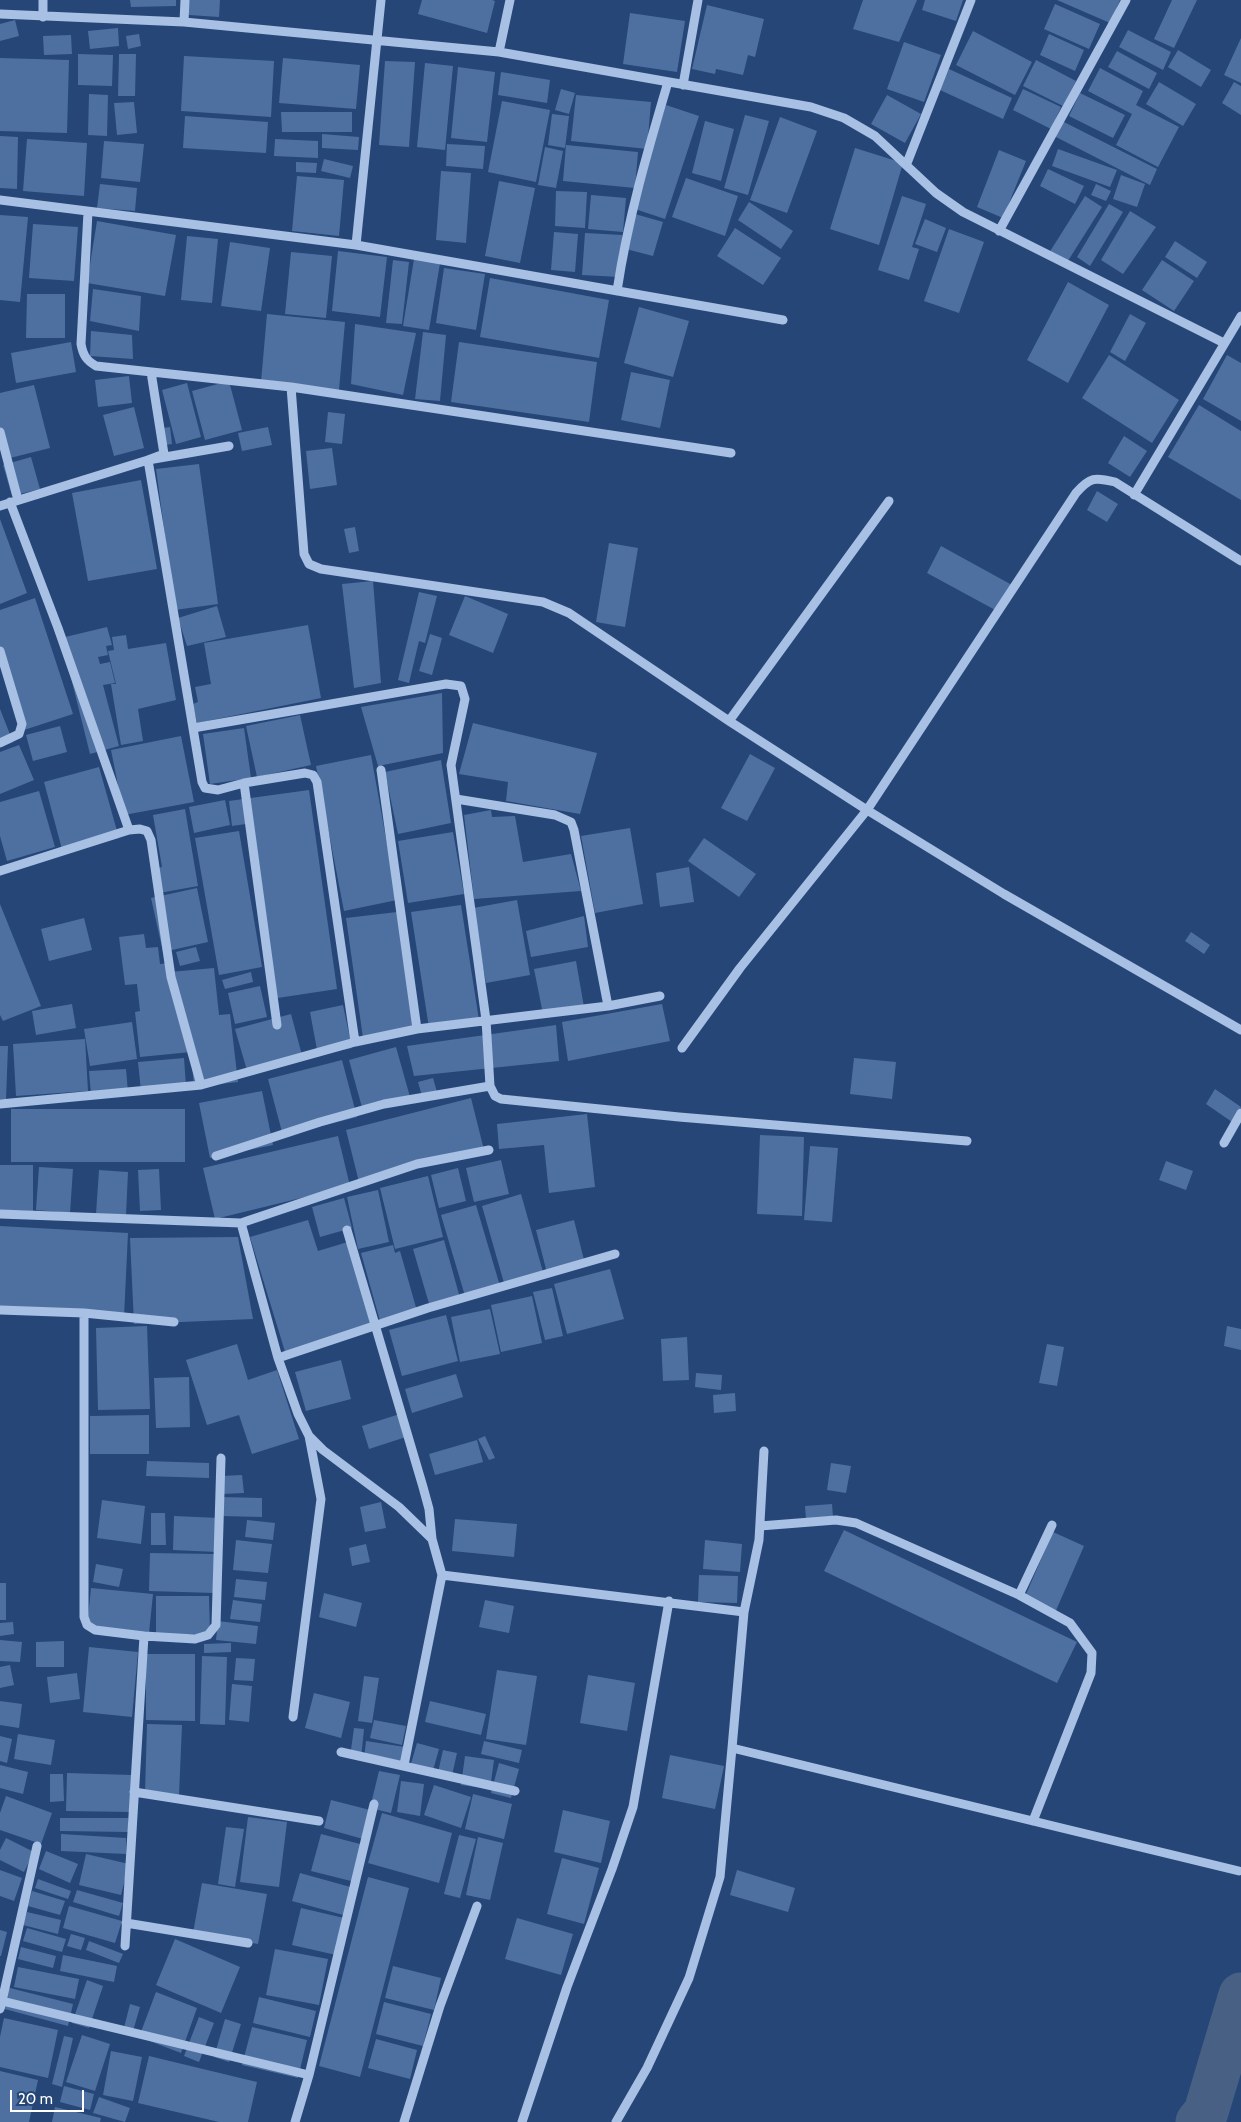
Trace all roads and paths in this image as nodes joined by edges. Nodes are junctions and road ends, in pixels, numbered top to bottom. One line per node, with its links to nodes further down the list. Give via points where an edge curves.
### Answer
1 (43, 0): 9 (street)
2 (185, 0): 10 (street)
3 (381, 0): 11 (street)
4 (510, 0): 12 (street)
5 (698, 0): 14 (street)
6 (971, 0): 15 (street)
7 (1126, 0): 18 (street)
8 (0, 14): 9 (street)
9 (43, 17): 10 (street)
10 (184, 22): 11 (street)
11 (376, 40): 12 (street); 19 (street)
12 (500, 52): 13 (street)
13 (668, 82): 14 (street); 20 (street, via 626,231)
14 (683, 85): 15 (street, via 812,107 844,118 875,136)
15 (907, 163): 18 (street, via 936,193)
16 (0, 200): 17 (street)
17 (88, 212): 19 (street); 24 (street, via 83,354 96,366)
18 (998, 231): 23 (street)
19 (356, 245): 20 (street)
20 (617, 291): 22 (street)
21 (1241, 316): 23 (street)
22 (783, 320)
23 (1224, 344): 30 (street)
24 (151, 372): 25 (street); 29 (street, via 164,454)
25 (291, 388): 28 (street); 36 (street, via 304,554 309,564 321,569 543,602 570,613)
26 (0, 432): 31 (street)
27 (229, 446): 29 (street)
28 (731, 453)
29 (148, 460): 31 (street); 37 (street)
30 (1134, 494): 34 (street); 42 (street, via 1115,482 1099,478 1086,481)
31 (14, 501): 33 (street); 43 (street)
32 (888, 501): 36 (street)
33 (0, 506)
34 (1241, 561)
35 (0, 651): 38 (street, via 22,724 19,734)
36 (729, 721): 42 (street)
37 (193, 728): 40 (street, via 205,788 218,790); 41 (street, via 455,683 465,692 452,765)
38 (0, 743)
39 (381, 770): 49 (street)
40 (244, 783): 48 (street); 51 (street, via 305,773 313,775 317,782)
41 (456, 799): 46 (street, via 555,816 571,822); 47 (street)
42 (867, 810): 50 (street, via 1004,894); 52 (street, via 740,968)
43 (129, 830): 44 (street); 53 (street, via 140,828 147,831 151,840 171,978)
44 (0, 871)
45 (660, 996): 46 (street)
46 (608, 1006): 47 (street)
47 (486, 1020): 49 (street); 54 (street)
48 (277, 1025)
49 (417, 1029): 51 (street)
50 (1241, 1030)
51 (355, 1042): 53 (street)
52 (682, 1048)
53 (201, 1085): 55 (street)
54 (490, 1086): 57 (street, via 495,1096 501,1099); 60 (street, via 384,1104)
55 (0, 1104)
56 (1241, 1113): 58 (street)
57 (967, 1141)
58 (1224, 1143)
59 (490, 1150): 62 (street, via 417,1164)
60 (216, 1156)
61 (0, 1214): 62 (street)
62 (241, 1223): 69 (street)
63 (347, 1230): 68 (street)
64 (614, 1254): 68 (street)
65 (0, 1310): 66 (street)
66 (84, 1313): 67 (street); 80 (street, via 84,1617 86,1625 95,1630)
67 (174, 1322)
68 (377, 1324): 69 (street); 75 (street, via 430,1509)
69 (278, 1358): 70 (street)
70 (309, 1436): 75 (street, via 398,1507); 81 (street, via 321,1498)
71 (764, 1451): 74 (street)
72 (222, 1458): 80 (street, via 216,1625 208,1635 195,1639)
73 (1052, 1525): 77 (street)
74 (760, 1526): 77 (street, via 836,1520 856,1523); 79 (street)
75 (432, 1539): 76 (street)
76 (442, 1575): 78 (street); 84 (street)
77 (1019, 1595): 89 (street, via 1070,1623 1092,1653 1091,1673)
78 (669, 1602): 79 (street); 100 (street, via 633,1807)
79 (744, 1612): 82 (street)
80 (144, 1636): 86 (street)
81 (293, 1717)
82 (732, 1748): 89 (street); 101 (street, via 720,1877 689,1978 647,2068)
83 (340, 1752): 84 (street)
84 (404, 1765): 85 (street)
85 (515, 1791)
86 (134, 1792): 88 (street); 93 (street)
87 (374, 1804): 97 (street)
88 (319, 1821)
89 (1033, 1821): 91 (street)
90 (37, 1846): 96 (street)
91 (1239, 1871)
92 (477, 1906): 99 (street, via 440,2006)
93 (126, 1923): 94 (street); 95 (street)
94 (248, 1943)
95 (125, 1946)
96 (1, 2005): 97 (street)
97 (309, 2075): 98 (street)
98 (295, 2122)
99 (404, 2122)
100 (522, 2122)
101 (616, 2122)

